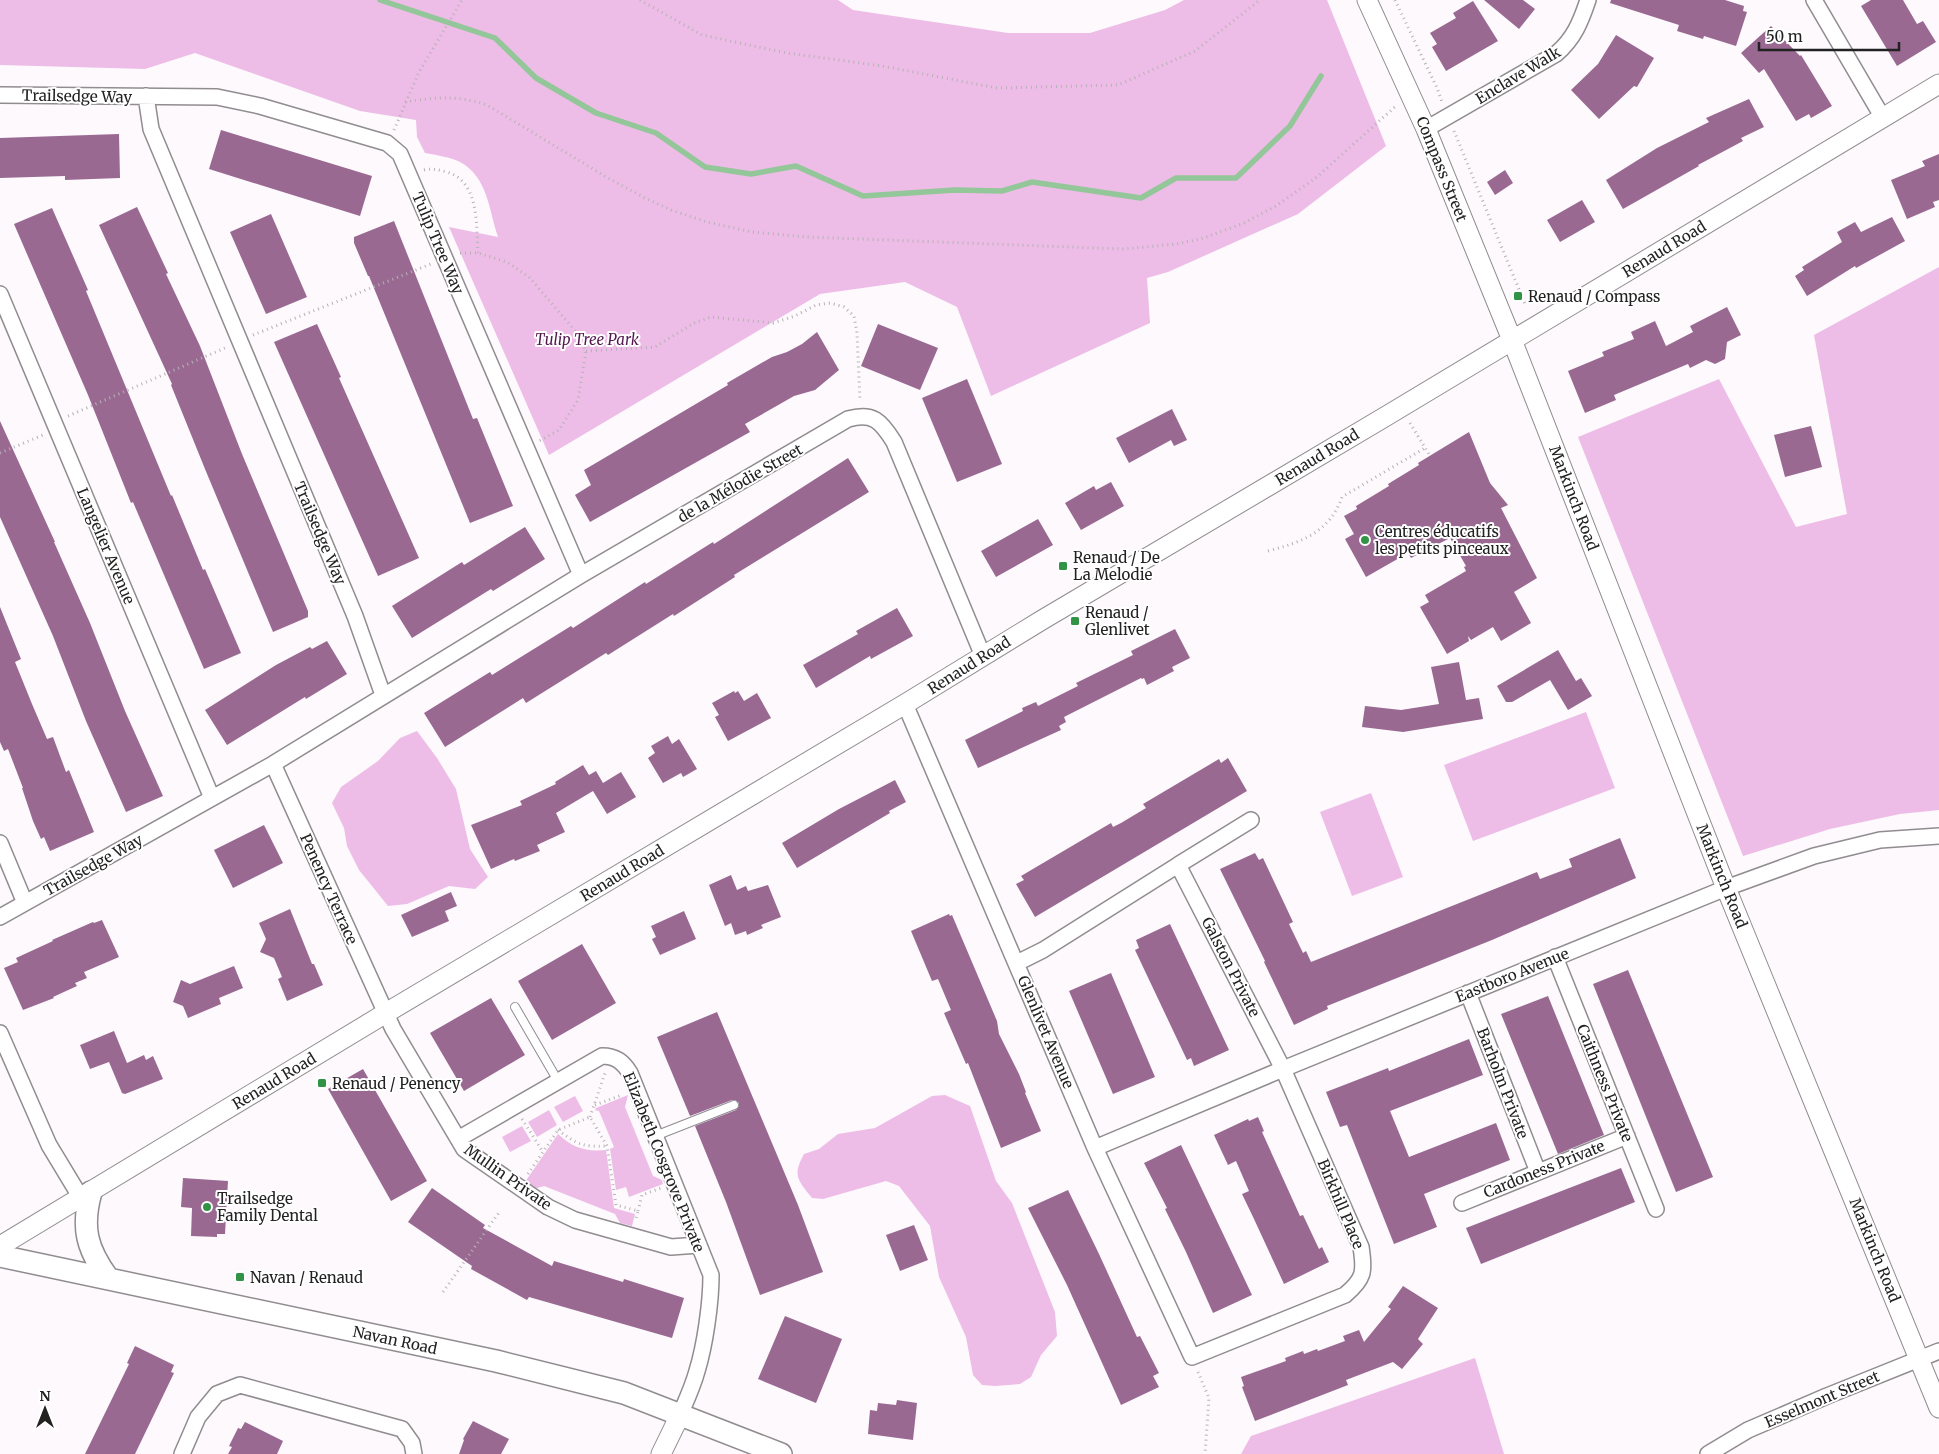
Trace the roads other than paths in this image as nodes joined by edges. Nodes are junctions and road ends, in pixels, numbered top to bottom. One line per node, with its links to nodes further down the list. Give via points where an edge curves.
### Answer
1 (1367, 0): 8 (street, Compass Street)
2 (1588, 0): 8 (street, Enclave Walk, via 1577,30 1564,48)
3 (1814, 0): 7 (street)
4 (1939, 84): 7 (street, Renaud Road)
5 (0, 95): 6 (street, Trailsedge Way)
6 (146, 96): 11 (street, Tulip Tree Way, via 217,97 260,106 387,143 400,154); 13 (street, Trailsedge Way, via 151,129 355,616)
7 (1883, 118): 10 (street, Renaud Road)
8 (1426, 129): 10 (street, Compass Street)
9 (0, 294): 16 (street, Langelier Avenue)
10 (1512, 340): 12 (street, Renaud Road); 21 (street, Markinch Road)
11 (581, 575): 12 (street, de la Mélodie Street, via 848,419 871,417 884,426 894,442); 13 (street, de la Mélodie Street)
12 (983, 656): 14 (street, Renaud Road)
13 (383, 695): 15 (street, Trailsedge Way)
14 (905, 704): 25 (street, Glenlivet Avenue); 28 (street, Renaud Road)
15 (273, 764): 16 (street, Trailsedge Way); 28 (street, Penency Terrace)
16 (212, 798): 22 (street, Trailsedge Way)
17 (1251, 820): 20 (street)
18 (1939, 836): 21 (street, Eastboro Avenue, via 1880,840 1814,856)
19 (0, 843): 22 (street)
20 (1178, 865): 25 (street); 30 (street, Galston Private)
21 (1726, 888): 24 (street, Eastboro Avenue); 47 (street, Markinch Road)
22 (25, 903): 23 (street, Trailsedge Way)
23 (0, 917)
24 (1555, 958): 26 (street, Eastboro Avenue); 34 (street, Caithness Private)
25 (1017, 963): 36 (street, Glenlivet Avenue)
26 (1468, 993): 30 (street, Eastboro Avenue); 37 (street, Barholm Private)
27 (515, 1007): 31 (lane)
28 (386, 1013): 35 (street, Mullin Private); 38 (street, Renaud Road)
29 (0, 1033): 38 (street, via 49,1145)
30 (1283, 1069): 36 (street, Eastboro Avenue); 46 (street, Birkhill Place, via 1361,1247 1364,1265 1358,1283 1345,1295)
31 (558, 1081): 33 (street, Elizabeth Cosgrove Private, via 602,1056 622,1062 630,1072); 35 (street, Elizabeth Cosgrove Private)
32 (734, 1105): 33 (lane)
33 (655, 1136): 41 (street, Elizabeth Cosgrove Private)
34 (1626, 1136): 37 (street, Cardoness Private); 40 (street, Caithness Private)
35 (458, 1139): 41 (street, Mullin Private, via 464,1149 518,1188 575,1220 671,1248)
36 (1095, 1148): 46 (street, Glenlivet Avenue)
37 (1538, 1172): 39 (street, Cardoness Private)
38 (86, 1195): 42 (street, Renaud Road); 44 (main road, via 88,1240)
39 (1462, 1203)
40 (1656, 1209)
41 (698, 1245): 49 (street, Elizabeth Cosgrove Private, via 710,1275 711,1292 698,1371)
42 (0, 1246)
43 (0, 1256): 44 (main road, Navan Road)
44 (108, 1278): 49 (main road, Navan Road, via 496,1361 624,1393)
45 (1939, 1351): 47 (street, Esselmont Street)
46 (1192, 1357)
47 (1920, 1358): 48 (street, Markinch Road); 54 (street, Esselmont Street, via 1748,1430)
48 (1939, 1408)
49 (680, 1415): 52 (street); 53 (main road, Navan Road)
50 (182, 1454): 51 (street, via 203,1411 218,1394 240,1385 402,1429 412,1444)
51 (414, 1454)
52 (661, 1454)
53 (781, 1454)
54 (1708, 1454)

